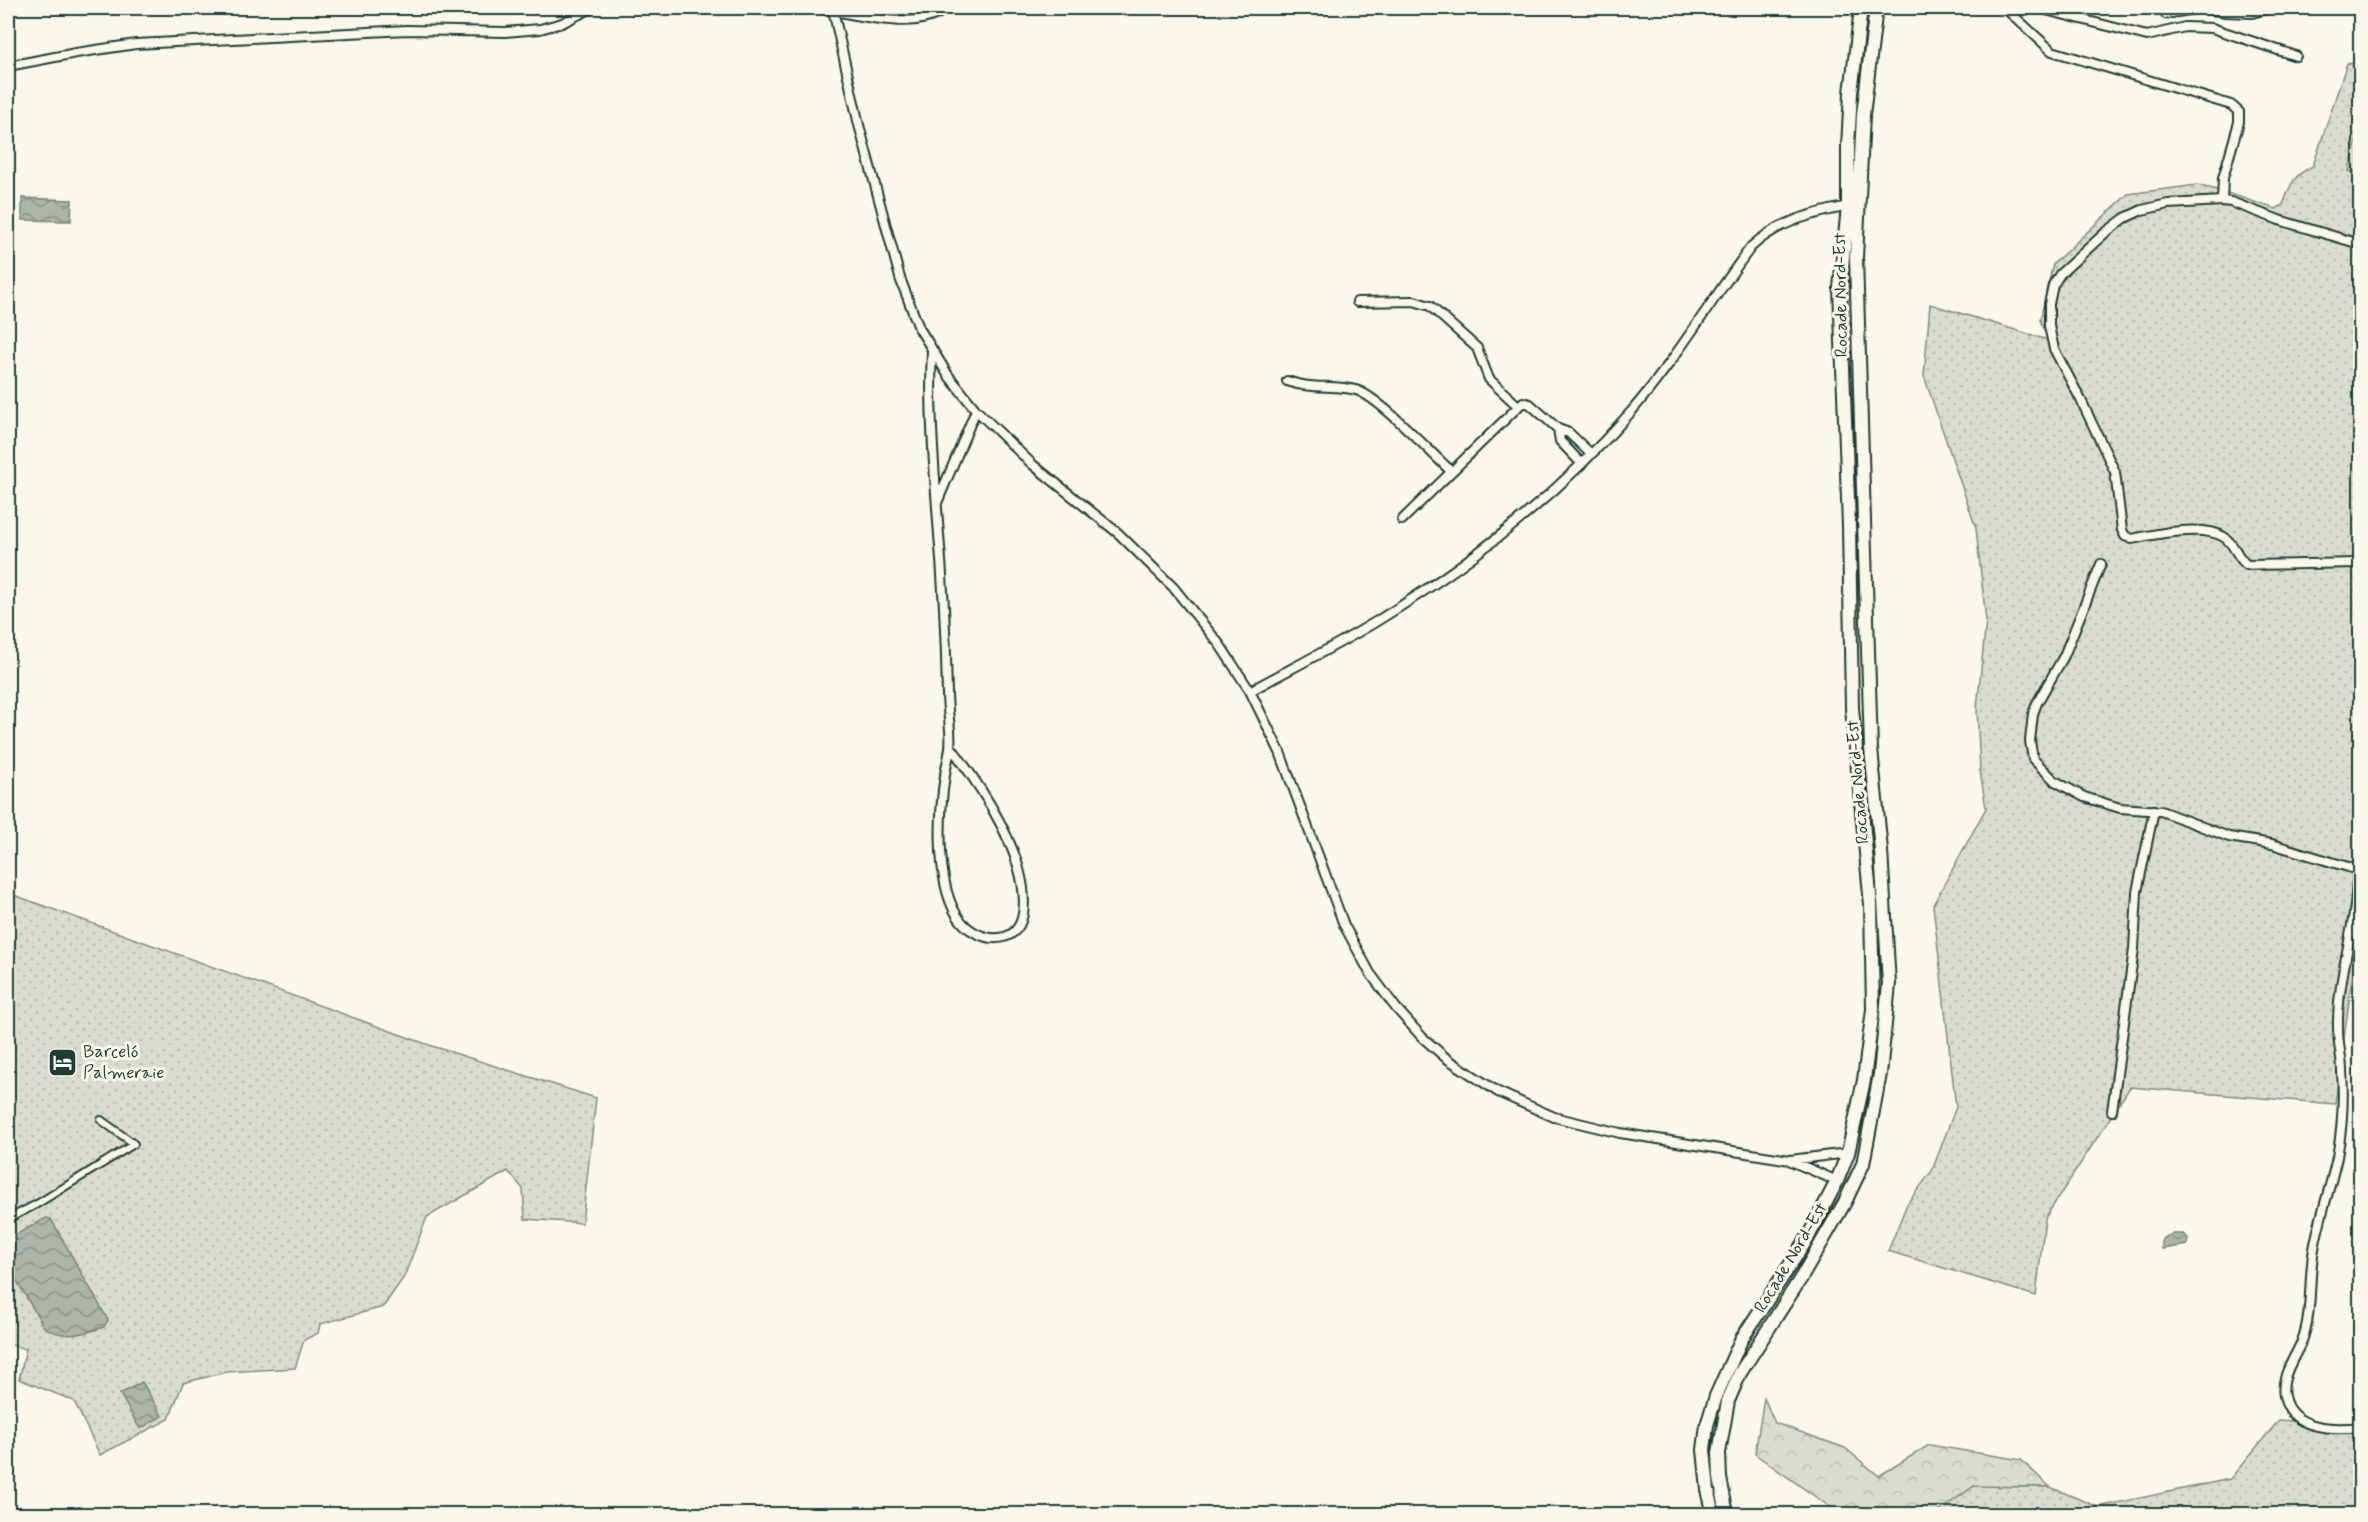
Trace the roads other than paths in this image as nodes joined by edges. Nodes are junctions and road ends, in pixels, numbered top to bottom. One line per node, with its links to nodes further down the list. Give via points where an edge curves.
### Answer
1 (592, 8): 12 (street, via 540,30 407,30 136,44)
2 (817, 8): 9 (street)
3 (946, 8): 9 (street, via 933,17 905,21)
4 (1861, 8): 14 (highway, Rocade Nord-Est, via 1850,103)
5 (1876, 8): 42 (highway, Rocade Nord-Est, via 1863,115 1856,258 1871,749 1889,984 1880,1074 1863,1164 1801,1278 1740,1373 1728,1401 1719,1453)
6 (2005, 8): 13 (street, via 2052,51 2230,105 2239,112 2223,178)
7 (2038, 8): 11 (street, via 2147,36 2184,27 2212,28)
8 (2271, 8): 10 (street, via 2252,13 2200,8)
9 (832, 10): 17 (street, via 900,278)
10 (2166, 14)
11 (2296, 56)
12 (8, 66)
13 (2222, 201): 15 (street); 27 (street, via 2168,204 2125,218 2060,274 2053,285 2049,326 2054,349 2115,472 2122,530 2132,539 2198,531 2216,533 2232,543 2247,565)
14 (1848, 206): 22 (street, via 1814,213 1765,234 1751,248 1663,374); 36 (highway, Rocade Nord-Est, via 1840,288 1850,526 1852,708 1871,905 1873,1009 1864,1080)
15 (2361, 244)
16 (1357, 302): 19 (street, via 1414,301 1430,306 1477,348 1489,379)
17 (932, 350): 20 (street); 25 (street, via 931,444)
18 (1287, 381): 24 (street, via 1313,388 1349,389 1368,396)
19 (1518, 406): 21 (street, via 1530,404); 24 (street)
20 (976, 410): 25 (street); 29 (street, via 1032,464 1118,533 1173,587 1220,645)
21 (1558, 429): 22 (street, via 1569,433); 23 (street, via 1562,443)
22 (1591, 454): 23 (street)
23 (1581, 464): 29 (street, via 1511,526 1438,581 1368,626)
24 (1451, 471): 26 (street)
25 (937, 504): 30 (street)
26 (1402, 520)
27 (2361, 563)
28 (2101, 564): 31 (street, via 2064,656 2037,703 2030,753 2065,789 2120,808)
29 (1250, 691): 37 (street, via 1280,752 1344,925 1382,991 1446,1058 1498,1092 1554,1117 1620,1133)
30 (951, 747): 30 (street, via 945,775 942,839 947,896 952,909 970,930 990,938 1008,938 1022,920 1025,901 1020,874 998,822)
31 (2154, 810): 33 (street, via 2229,837 2272,844); 34 (street, via 2135,903 2134,949)
32 (2361, 859): 33 (street)
33 (2358, 870): 40 (street, via 2338,1030 2343,1071 2340,1137 2314,1252 2303,1338 2284,1382 2283,1397 2302,1421 2319,1427)
34 (2112, 1110)
35 (101, 1120): 39 (street, via 134,1144)
36 (1848, 1153): 37 (street); 38 (highway, Rocade Nord-Est)
37 (1790, 1160): 38 (street)
38 (1837, 1181): 41 (highway, Rocade Nord-Est, via 1807,1239 1741,1340 1716,1396 1704,1450)
39 (8, 1219)
40 (2361, 1427)
41 (1714, 1515)
42 (1727, 1515)

